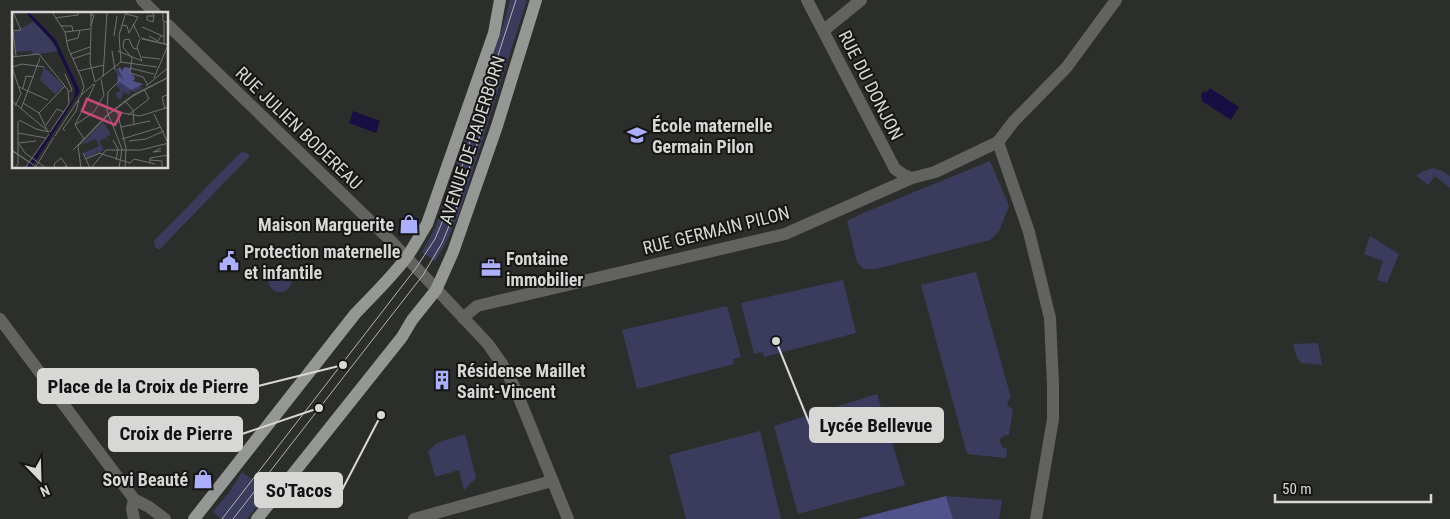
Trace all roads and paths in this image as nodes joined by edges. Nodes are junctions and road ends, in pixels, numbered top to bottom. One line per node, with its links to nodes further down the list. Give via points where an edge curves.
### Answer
1 (142, 0): 7 (street)
2 (500, 0): 12 (main road, AVENUE DE PADERBORN, via 494,33 427,224)
3 (536, 0): 13 (main road, AVENUE DE PADERBORN, via 497,126 453,252)
4 (807, 0): 9 (street, RUE DU DONJON)
5 (861, 0): 9 (street)
6 (1116, 0): 10 (street, via 1066,68)
7 (154, 12)
8 (169, 26): 12 (street, RUE JULIEN BODEREAU)
9 (823, 31): 11 (street, RUE DU DONJON, via 895,169)
10 (998, 142): 11 (street, RUE GERMAIN PILON, via 935,172); 25 (street, via 1029,232 1050,318 1053,419)
11 (912, 178): 14 (street, RUE GERMAIN PILON, via 785,234 477,306)
12 (406, 257): 13 (street, RUE JULIEN BODEREAU); 21 (main road, AVENUE DE PADERBORN, via 354,314)
13 (436, 290): 14 (street, RUE JULIEN BODEREAU); 22 (main road, AVENUE DE PADERBORN)
14 (463, 318): 16 (street, RUE JULIEN BODEREAU, via 488,344 515,388)
15 (0, 320): 17 (street)
16 (552, 481): 23 (street); 24 (street, RUE JULIEN BODEREAU)
17 (134, 499): 18 (street); 20 (street)
18 (134, 519)
19 (154, 519): 20 (street)
20 (165, 519)
21 (194, 519)
22 (257, 519)
23 (414, 519)
24 (568, 519)
25 (1036, 519)

